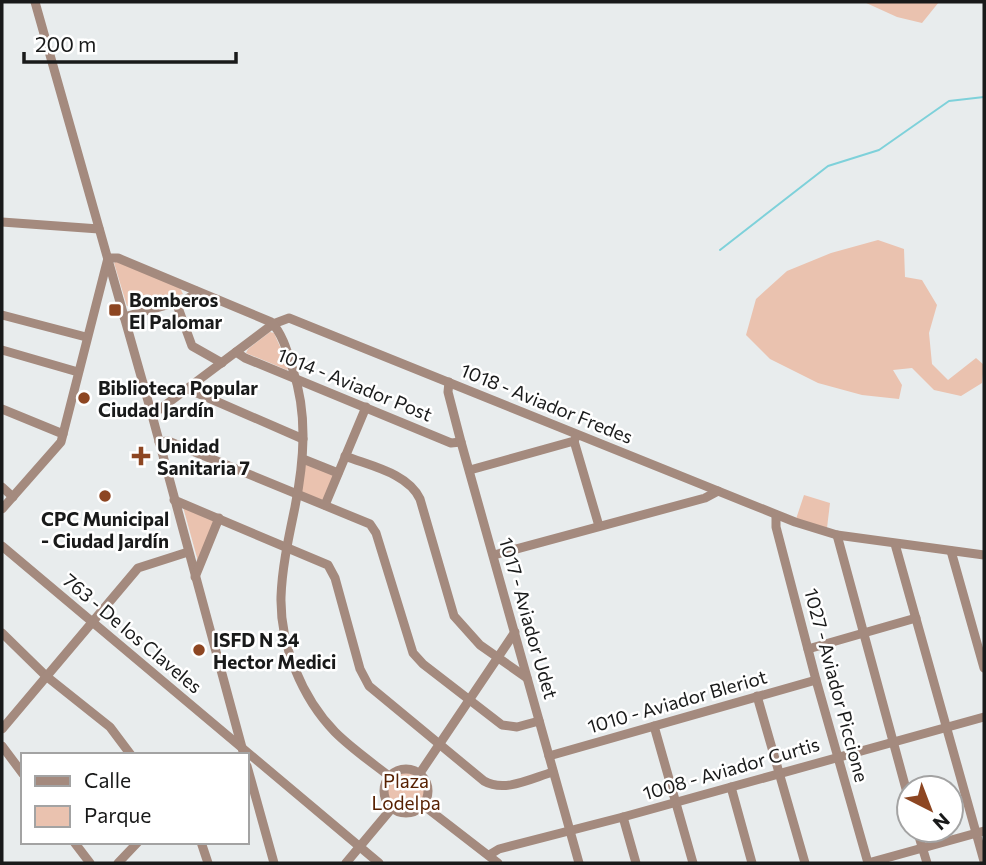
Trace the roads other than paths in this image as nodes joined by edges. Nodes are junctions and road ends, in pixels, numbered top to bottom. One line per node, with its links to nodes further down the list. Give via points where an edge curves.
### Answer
1 (35, 2): 3 (street)
2 (2, 222): 3 (street)
3 (99, 229): 4 (street)
4 (108, 258): 5 (street, 1018 - Aviador Fredes, via 118,258); 8 (street); 10 (street)
5 (196, 291): 6 (street); 9 (street, 1018 - Aviador Fredes)
6 (176, 302): 8 (street); 13 (street, via 192,346)
7 (2, 314): 10 (street)
8 (124, 317): 20 (street)
9 (273, 324): 12 (street); 15 (street); 16 (street, 1018 - Aviador Fredes, via 293,319)
10 (86, 337): 14 (street)
11 (2, 350): 14 (street)
12 (236, 352): 13 (street); 15 (street, 1014 - Aviador Post)
13 (222, 363): 17 (street)
14 (78, 372): 21 (street)
15 (296, 379): 18 (street, 1014 - Aviador Post); 23 (street)
16 (449, 382): 22 (street, 1018 - Aviador Fredes); 25 (street, 1017 - Aviador Udet)
17 (188, 390): 20 (street); 23 (street)
18 (366, 407): 25 (street, 1014 - Aviador Post, via 451,443); 26 (street)
19 (2, 410): 21 (street)
20 (152, 415): 24 (street)
21 (63, 435): 33 (street, via 54,452)
22 (575, 438): 28 (street); 31 (street, 1018 - Aviador Fredes); 39 (street)
23 (303, 439): 27 (street)
24 (159, 442): 32 (street, via 168,441); 34 (street)
25 (461, 442): 28 (street, 1017 - Aviador Udet)
26 (345, 456): 29 (street); 55 (street, via 415,490 454,616)
27 (303, 459): 29 (street); 32 (street)
28 (470, 470): 46 (street, 1017 - Aviador Udet)
29 (338, 473): 35 (street)
30 (2, 487): 33 (street)
31 (718, 491): 37 (street, 1018 - Aviador Fredes); 39 (street)
32 (297, 494): 35 (street); 43 (street)
33 (13, 496): 36 (street)
34 (174, 500): 38 (street); 45 (street)
35 (324, 505): 61 (street, via 374,528 413,653)
36 (2, 509)
37 (776, 515): 40 (street, 1018 - Aviador Fredes); 54 (street, 1027 - Aviador Piccione)
38 (219, 518): 43 (street); 48 (street)
39 (599, 526): 46 (street)
40 (837, 535): 41 (street, 1018 - Aviador Fredes); 53 (street)
41 (895, 544): 44 (street, 1018 - Aviador Fredes); 49 (street)
42 (2, 546): 50 (street, 763 - De los Claveles)
43 (287, 546): 68 (street, via 330,568 369,686); 81 (street, via 281,605 296,671 321,717)
44 (951, 551): 47 (street, 1018 - Aviador Fredes); 56 (street)
45 (188, 552): 48 (street); 50 (street, via 138,568)
46 (494, 555): 51 (street, 1017 - Aviador Udet)
47 (984, 555)
48 (195, 577): 70 (street)
49 (916, 618): 53 (street); 65 (street)
50 (92, 622): 57 (street); 70 (street, 763 - De los Claveles)
51 (514, 632): 55 (street); 58 (street, 1017 - Aviador Udet)
52 (2, 633): 57 (street)
53 (862, 633): 54 (street); 67 (street)
54 (808, 649): 59 (street, 1027 - Aviador Piccione)
55 (496, 658): 58 (street); 61 (street)
56 (984, 668)
57 (46, 676): 66 (street); 71 (street, via 110,727)
58 (527, 678): 63 (street, 1017 - Aviador Udet)
59 (816, 680): 60 (street, 1010 - Aviador Bleriot); 74 (street, 1027 - Aviador Piccione)
60 (757, 696): 64 (street, 1010 - Aviador Bleriot); 79 (street)
61 (469, 700): 63 (street, via 507,727); 68 (street)
62 (984, 717): 65 (street, 1008 - Aviador Curtis)
63 (539, 721): 73 (street, 1017 - Aviador Udet)
64 (654, 726): 73 (street, 1010 - Aviador Bleriot); 83 (street)
65 (946, 727): 67 (street, 1008 - Aviador Curtis); 88 (street)
66 (2, 729)
67 (893, 742): 74 (street, 1008 - Aviador Curtis); 80 (street)
68 (440, 745): 77 (street, via 496,786); 78 (street)
69 (2, 746): 76 (street)
70 (243, 751)
71 (130, 753)
72 (248, 755): 93 (street, 763 - De los Claveles)
73 (549, 756): 77 (street, 1017 - Aviador Udet)
74 (838, 757): 79 (street, 1008 - Aviador Curtis); 109 (street, 1027 - Aviador Piccione)
75 (248, 770): 100 (street)
76 (21, 771)
77 (553, 772): 87 (street, 1017 - Aviador Udet)
78 (420, 773): 81 (street, via 407,768); 84 (street, via 428,785)
79 (780, 773): 82 (street, 1008 - Aviador Curtis); 108 (street)
80 (902, 774)
81 (389, 776): 85 (street, via 383,789)
82 (731, 787): 83 (street, 1008 - Aviador Curtis); 107 (street)
83 (676, 802): 86 (street, 1008 - Aviador Curtis); 106 (street)
84 (423, 805): 85 (street, via 412,813); 95 (street)
85 (392, 808): 93 (street)
86 (623, 817): 87 (street, 1008 - Aviador Curtis); 105 (street)
87 (570, 830): 95 (street, 1008 - Aviador Curtis); 104 (street, 1017 - Aviador Udet)
88 (980, 832): 94 (street); 96 (street)
89 (76, 844): 97 (street)
90 (136, 844): 98 (street)
91 (202, 844): 99 (street)
92 (921, 844): 94 (street)
93 (360, 848): 101 (street); 102 (street, 763 - De los Claveles)
94 (922, 848): 109 (street); 110 (street)
95 (489, 855): 103 (street)
96 (984, 861)
97 (90, 863)
98 (118, 863)
99 (208, 863)
100 (274, 863)
101 (346, 863)
102 (379, 863)
103 (498, 863)
104 (579, 863)
105 (636, 863)
106 (693, 863)
107 (752, 863)
108 (806, 863)
109 (868, 863)
110 (927, 863)

